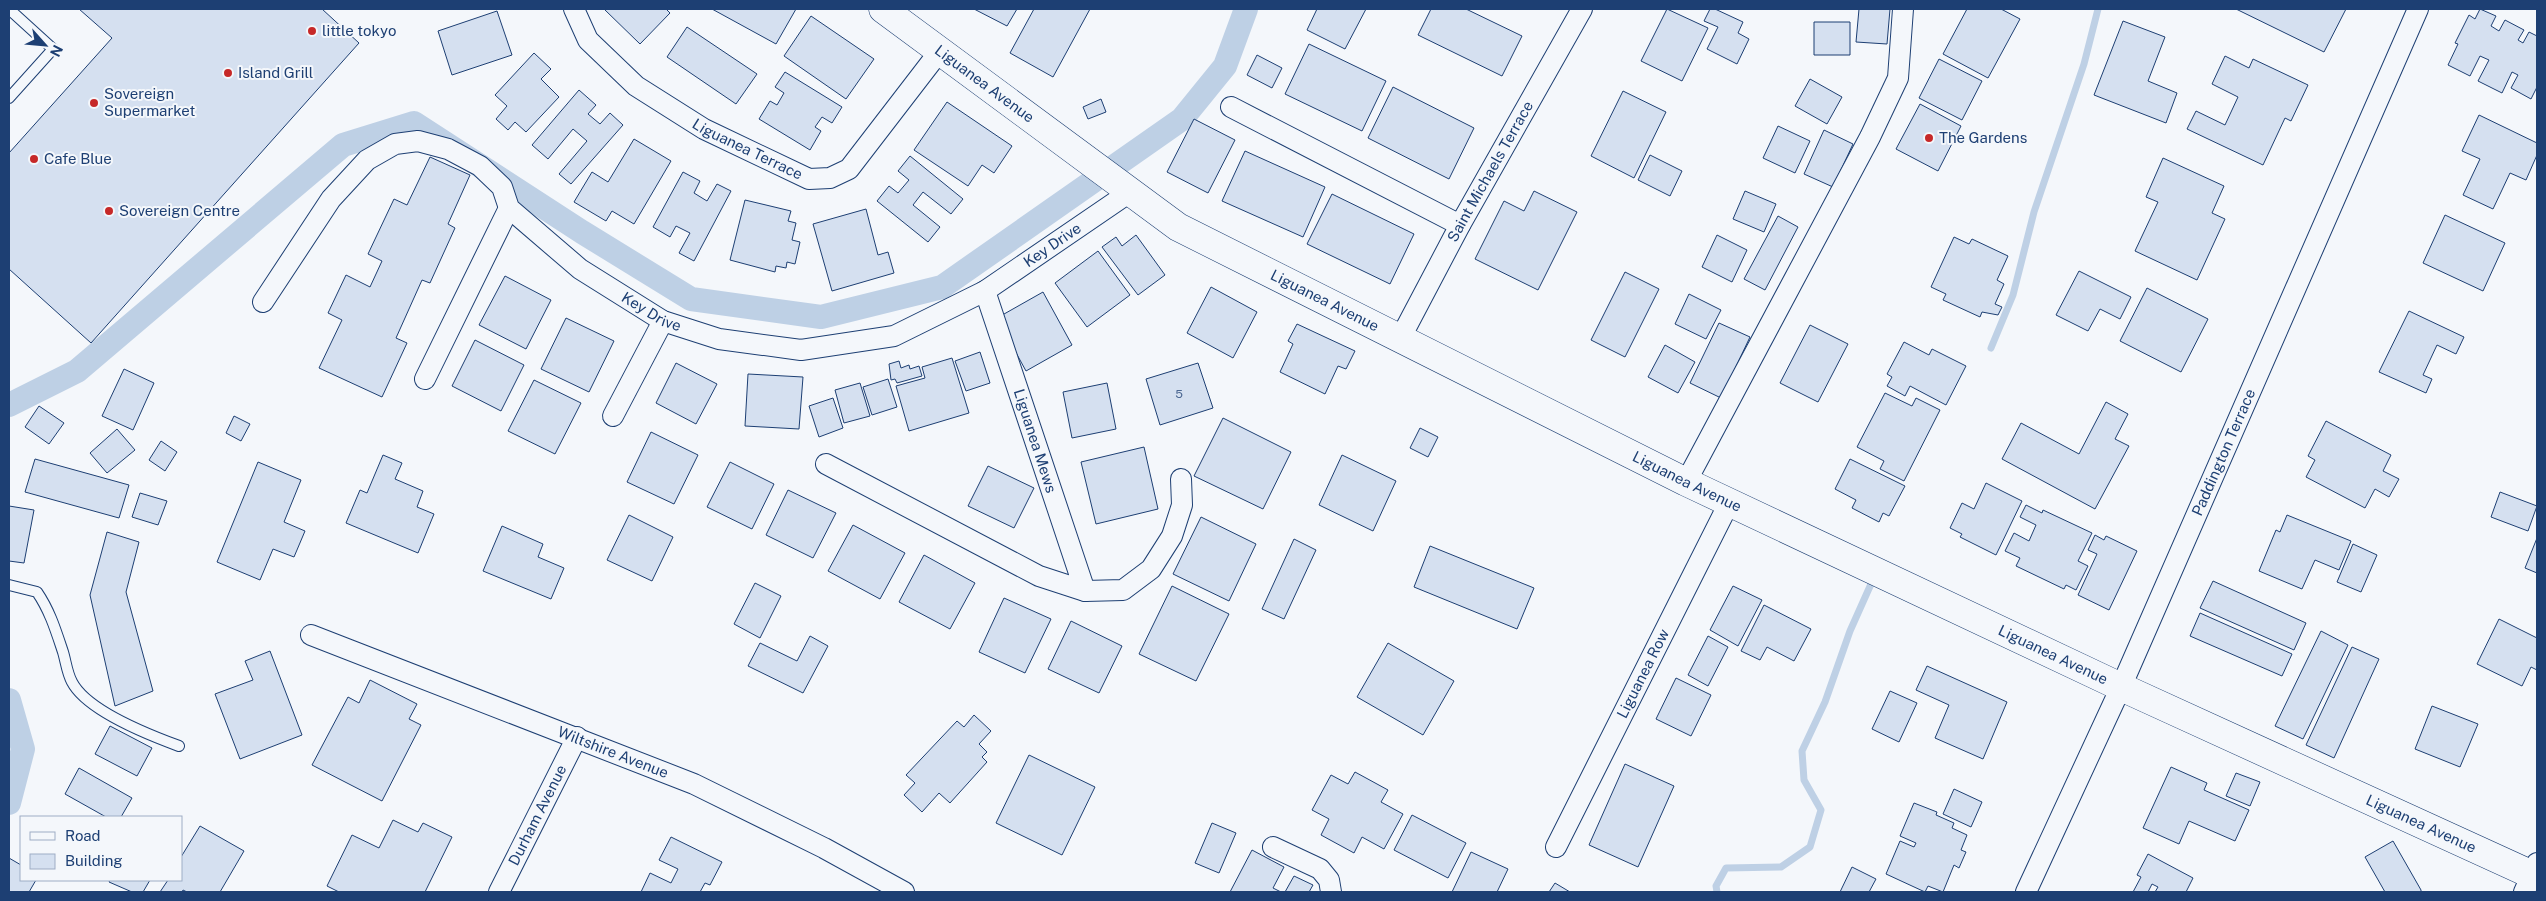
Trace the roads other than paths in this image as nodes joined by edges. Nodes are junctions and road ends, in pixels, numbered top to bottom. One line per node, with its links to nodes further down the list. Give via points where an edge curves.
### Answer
1 (9, 9): 8 (lane, via 54,49)
2 (574, 9): 7 (street, Liguanea Terrace, via 588,40 636,86 704,129 809,179 830,178 849,170)
3 (1582, 9): 12 (street, Saint Michaels Terrace)
4 (1903, 9): 21 (street, via 1898,78 1870,138)
5 (2418, 9): 26 (street, Paddington Terrace)
6 (898, 13): 7 (main road, Liguanea Avenue)
7 (939, 52): 10 (main road, Liguanea Avenue)
8 (9, 98)
9 (1231, 106): 12 (street)
10 (1126, 190): 13 (street, Key Drive); 16 (main road, Liguanea Avenue, via 1178,227)
11 (509, 208): 14 (street, Key Drive, via 502,187 480,166 448,150 418,141 395,144 367,160 331,199); 15 (street, Key Drive, via 580,269); 17 (street)
12 (1460, 225): 16 (street, Saint Michaels Terrace)
13 (986, 291): 15 (street, Key Drive, via 894,336 801,350 719,339); 24 (street, Liguanea Mews)
14 (263, 302)
15 (663, 322): 18 (street)
16 (1401, 337): 21 (main road, Liguanea Avenue)
17 (425, 379)
18 (613, 416)
19 (826, 464): 24 (street, via 1040,576)
20 (1181, 479): 24 (street, via 1182,505 1172,536 1151,569 1123,590)
21 (1686, 482): 22 (main road, Liguanea Avenue)
22 (1730, 501): 26 (main road, Liguanea Avenue); 30 (street, Liguanea Row)
23 (9, 585): 28 (lane, via 37,592 41,598 48,609 71,680 80,695 146,734)
24 (1085, 591)
25 (311, 635): 27 (street, Wiltshire Avenue)
26 (2121, 686): 31 (main road, Liguanea Avenue); 35 (street, Paddington Terrace)
27 (577, 737): 32 (street, Durham Avenue); 33 (street, Wiltshire Avenue, via 694,784 824,848)
28 (179, 746)
29 (1273, 847): 34 (street, via 1320,869 1330,880)
30 (1556, 847)
31 (2533, 877)
32 (499, 892)
33 (904, 892)
34 (1331, 892)
35 (2026, 892)

